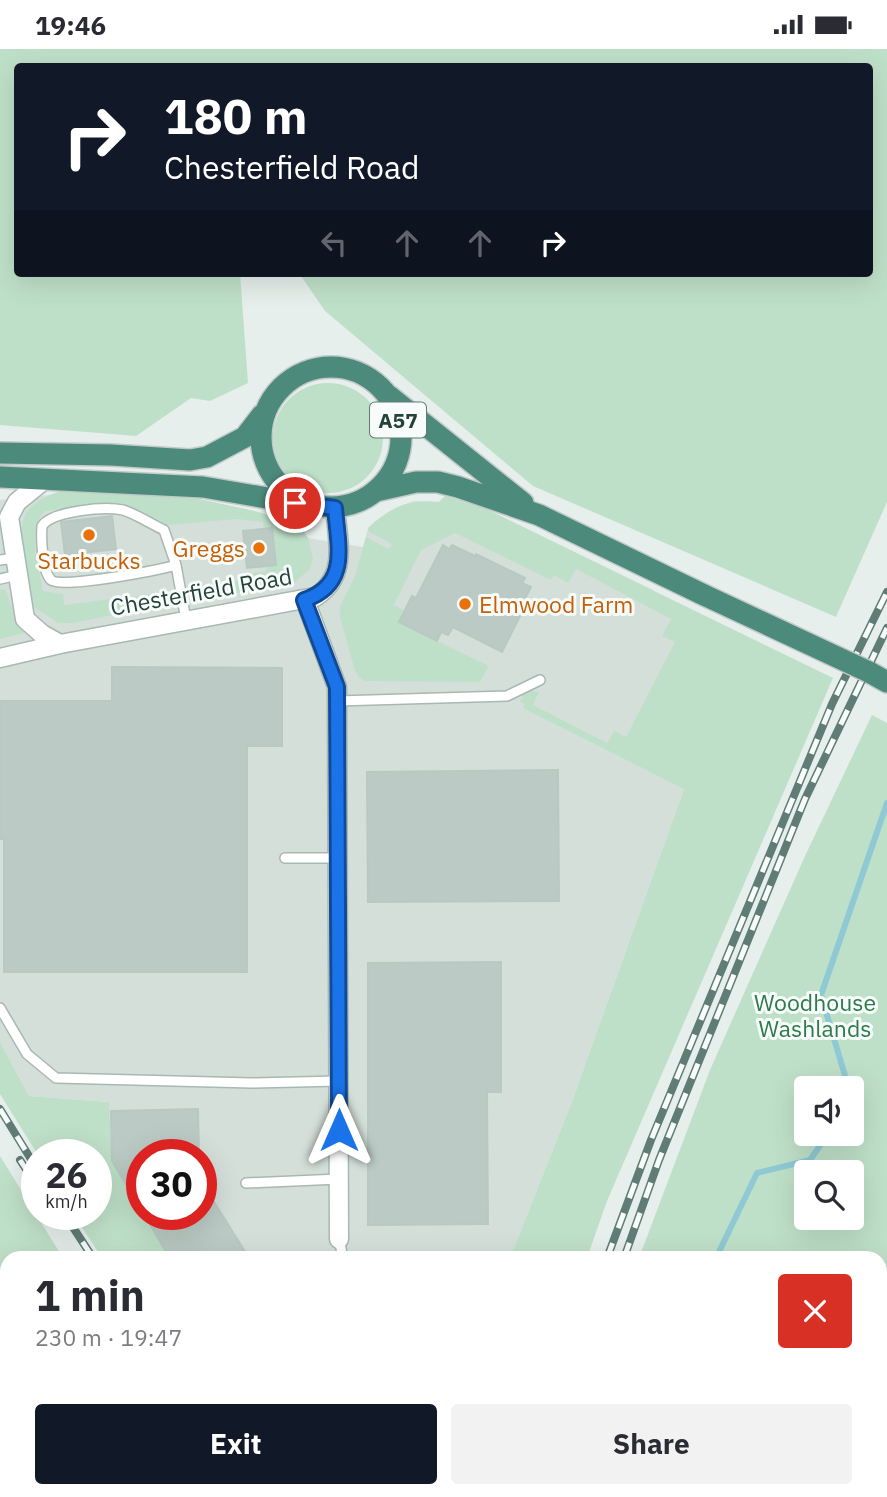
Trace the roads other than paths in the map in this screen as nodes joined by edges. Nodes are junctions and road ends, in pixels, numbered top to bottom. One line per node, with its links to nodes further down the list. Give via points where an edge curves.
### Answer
1 (388, 395): 2 (highway, A57, via 358,372 335,366 310,369 283,385); 6 (highway, A57, via 401,428 399,455); 8 (highway, A57)
2 (263, 413): 3 (highway, A57, via 245,437 207,457 190,460); 7 (highway, via 258,435 271,472 286,491)
3 (0, 453)
4 (0, 477): 5 (highway)
5 (44, 480): 7 (highway, via 203,487); 10 (street, via 17,502 9,517)
6 (376, 491): 7 (highway, A57, via 355,503); 8 (highway, A57, via 438,482)
7 (326, 508): 11 (street, Chesterfield Road, via 339,557 334,578 323,592)
8 (539, 515): 15 (highway, A57, bridge)
9 (176, 565): 9 (lane, via 164,530 122,510 70,513 51,517 42,526 49,579 55,582 146,573); 12 (lane)
10 (8, 568): 13 (street, via 25,619)
11 (304, 600): 12 (street, Chesterfield Road); 17 (street, via 337,687)
12 (187, 620): 13 (street, Chesterfield Road)
13 (60, 644): 14 (street, Chesterfield Road)
14 (0, 658)
15 (878, 677)
16 (540, 680): 17 (lane, via 507,696)
17 (337, 701): 19 (street)
18 (285, 858): 19 (lane)
19 (338, 858): 21 (street)
20 (0, 1008): 21 (lane, via 27,1054 56,1078)
21 (339, 1081): 22 (street)
22 (339, 1179): 23 (lane); 24 (street)
23 (246, 1183)
24 (339, 1239): 25 (lane)
25 (342, 1251)

